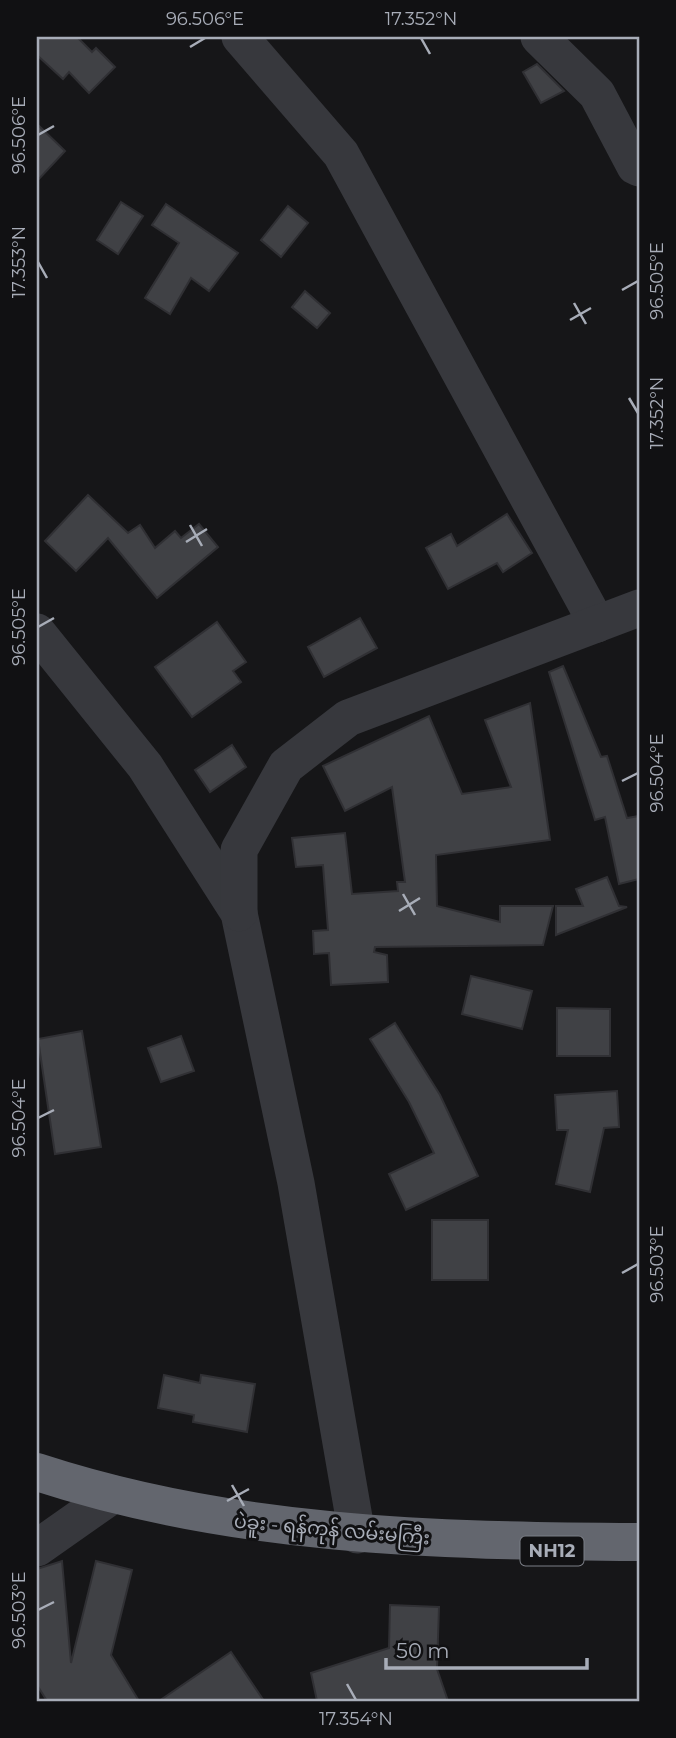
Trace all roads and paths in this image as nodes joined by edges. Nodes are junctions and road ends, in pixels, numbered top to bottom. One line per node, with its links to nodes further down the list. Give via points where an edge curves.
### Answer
1 (240, 37): 5 (street, via 341,154)
2 (539, 37): 3 (street, via 597,94)
3 (639, 168)
4 (639, 608): 5 (street)
5 (597, 624): 7 (street, via 348,719 286,766 239,850)
6 (37, 632): 7 (street, via 145,766)
7 (239, 913): 10 (street, via 296,1183)
8 (37, 1472): 9 (highway, ပဲခူး - ရန်ကုန် လမ်းမကြီး / NH12)
9 (114, 1494): 10 (highway, ပဲခူး - ရန်ကုန် လမ်းမကြီး / NH12, via 218,1518); 13 (street)
10 (357, 1535): 11 (highway, ပဲခူး - ရန်ကုန် လမ်းမကြီး / NH12)
11 (465, 1541): 12 (highway, ပဲခူး - ရန်ကုန် လမ်းမကြီး / NH12); 14 (highway, ပဲခူး - ရန်ကုန် လမ်းမကြီး / NH12)
12 (639, 1542)
13 (37, 1548)
14 (639, 1561)

